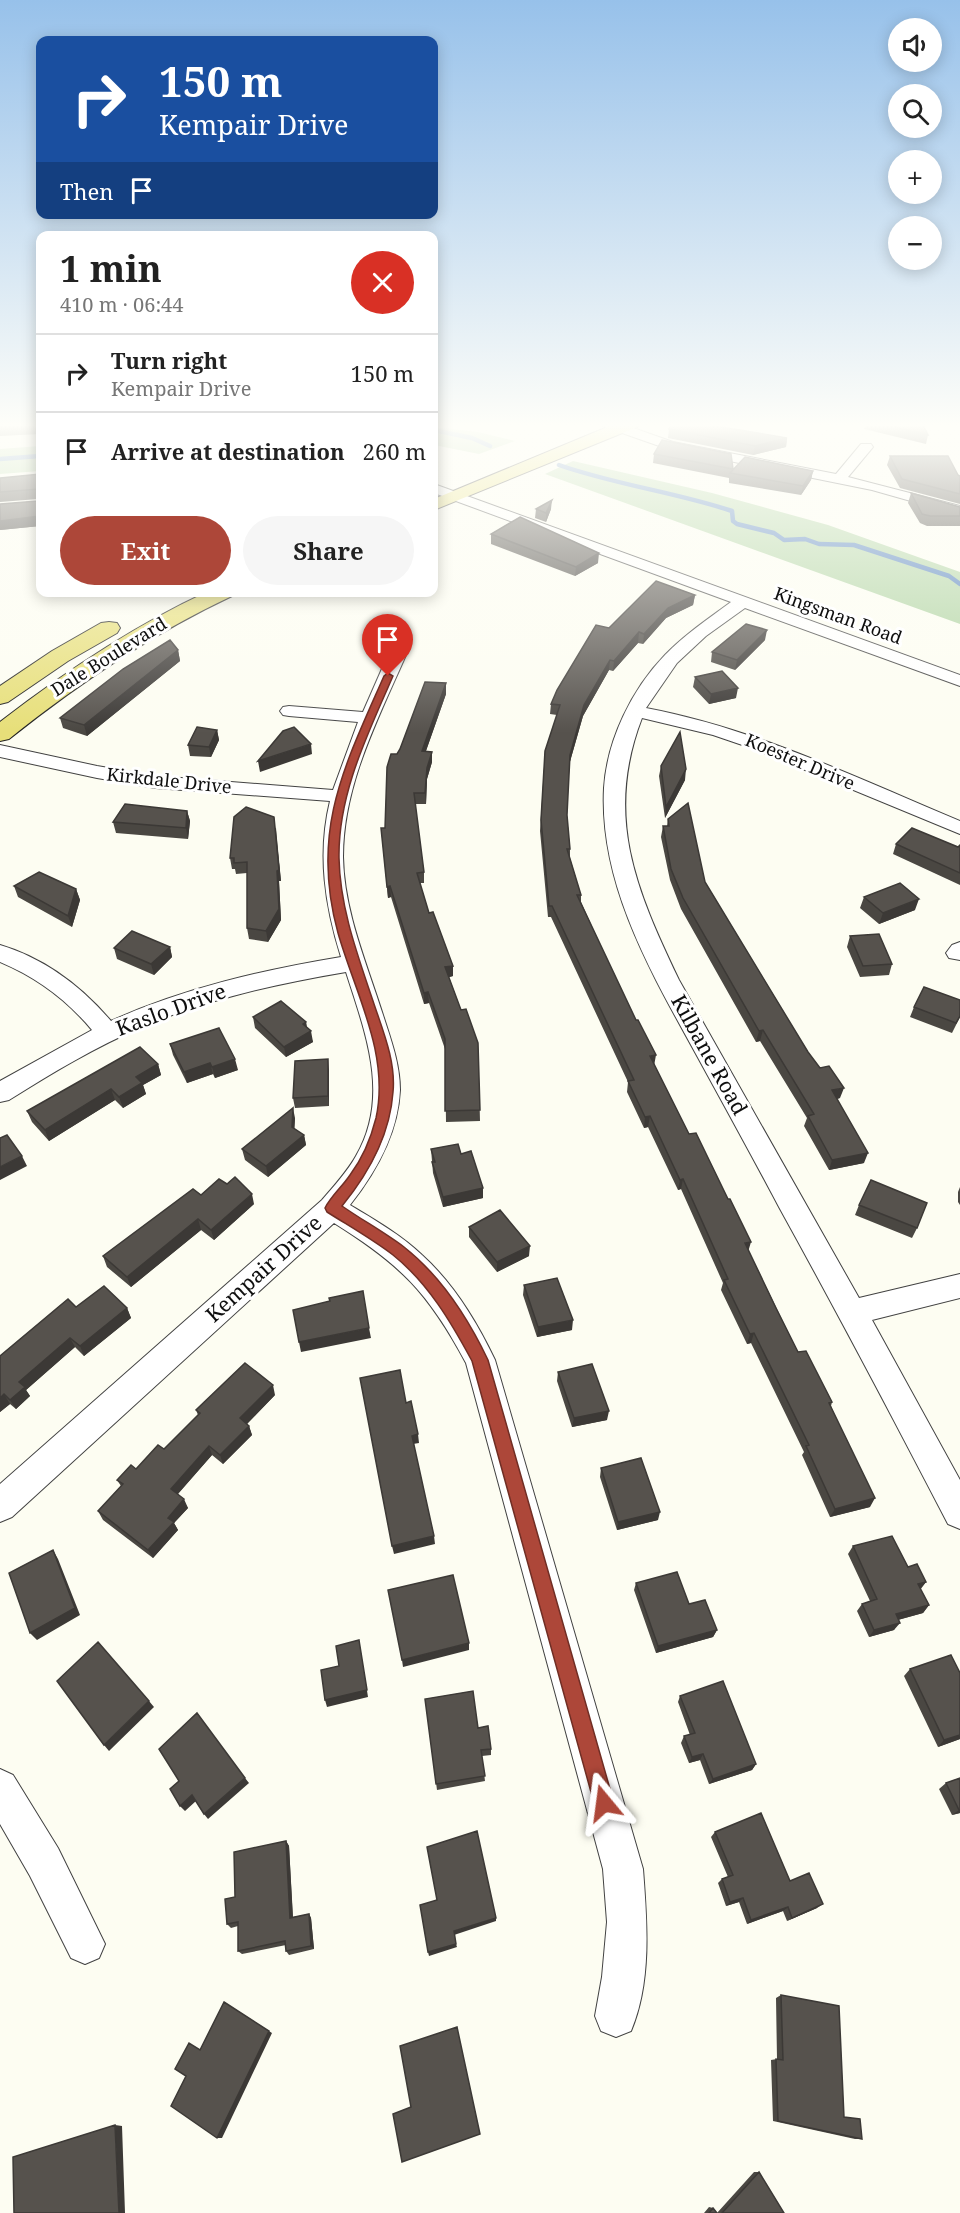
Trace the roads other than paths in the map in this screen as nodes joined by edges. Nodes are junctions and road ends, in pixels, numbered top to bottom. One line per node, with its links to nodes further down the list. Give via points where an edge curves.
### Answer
1 (537, 526): 4 (street, Kingsman Road)
2 (170, 597): 7 (main road, Dale Boulevard, via 60,656)
3 (214, 597): 11 (main road, Dale Boulevard, via 114,650)
4 (742, 602): 6 (street, Kingsman Road); 9 (street, Kilbane Road, via 676,654)
5 (398, 655): 10 (street, Kempair Drive)
6 (960, 681)
7 (0, 697)
8 (289, 711): 10 (street)
9 (636, 711): 14 (street, Koester Drive, via 732,733); 21 (street, Kilbane Road, via 619,760 613,801 615,834 628,893 667,980)
10 (370, 718): 13 (street, Kempair Drive)
11 (0, 734)
12 (0, 751): 13 (street, Kirkdale Drive, via 82,770 184,785)
13 (340, 796): 16 (street, Kempair Drive, via 334,831 336,894)
14 (960, 828)
15 (0, 953): 17 (street, via 66,988)
16 (354, 963): 17 (street, Kaslo Drive, via 243,984); 19 (street, Kempair Drive, via 381,1046 387,1090 372,1149 356,1179)
17 (108, 1033): 18 (street, Kaslo Drive)
18 (0, 1093)
19 (332, 1208): 22 (street, Kempair Drive); 26 (street, via 398,1251 429,1280 455,1314 480,1360 623,1869 627,1922)
20 (960, 1286): 21 (street)
21 (852, 1312): 23 (street, Kilbane Road)
22 (0, 1506)
23 (960, 1513)
24 (0, 1788): 25 (street, via 44,1862)
25 (85, 1944)
26 (616, 2016)

